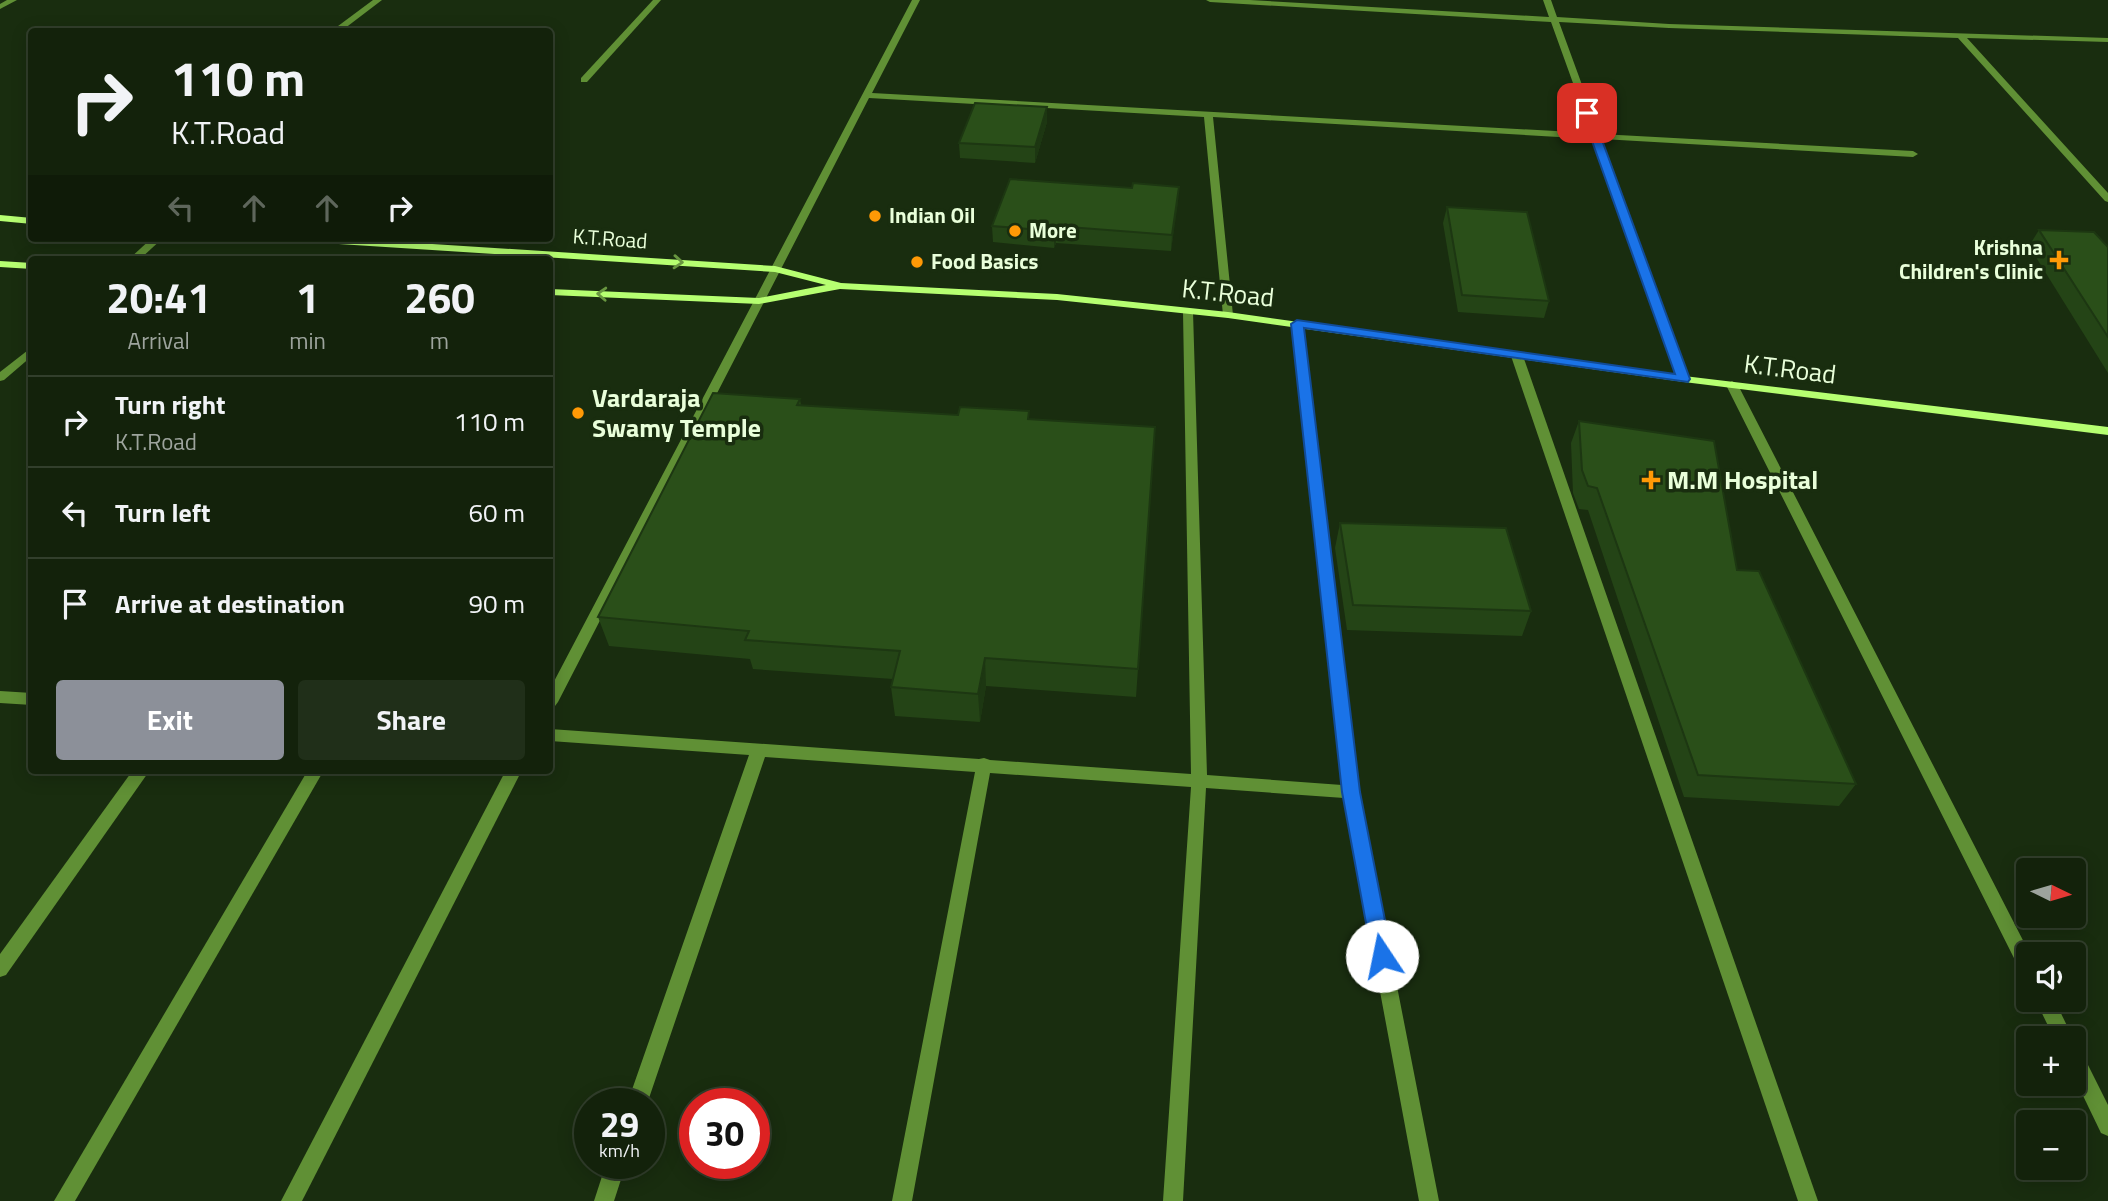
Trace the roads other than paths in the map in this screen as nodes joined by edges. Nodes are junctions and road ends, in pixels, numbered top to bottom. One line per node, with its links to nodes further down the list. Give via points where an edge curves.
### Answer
1 (13, 0): 7 (street)
2 (378, 0): 9 (street)
3 (657, 0): 12 (street)
4 (916, 0): 13 (street)
5 (1210, 0): 8 (street)
6 (1547, 0): 8 (street)
7 (0, 7)
8 (1554, 20): 10 (street); 15 (street)
9 (340, 28)
10 (1961, 36): 11 (street); 17 (street)
11 (2108, 40)
12 (584, 80)
13 (865, 95): 14 (street); 25 (street)
14 (1209, 114): 15 (street); 30 (street)
15 (1595, 136): 16 (street); 35 (street)
16 (1913, 154)
17 (2108, 199)
18 (0, 218): 19 (main road)
19 (28, 220)
20 (153, 242): 22 (street)
21 (354, 242): 25 (main road, K.T.Road, one-way to 25)
22 (137, 256)
23 (0, 264): 24 (main road)
24 (28, 267)
25 (775, 269): 26 (main road, K.T.Road); 28 (street)
26 (840, 286): 28 (main road, K.T.Road); 29 (main road, K.T.Road, via 1057,297)
27 (553, 292): 28 (main road, K.T.Road, one-way to 27)
28 (759, 301): 38 (street)
29 (1188, 312): 30 (main road, K.T.Road); 47 (street)
30 (1228, 314): 31 (main road, K.T.Road)
31 (1297, 324): 33 (main road, K.T.Road); 48 (street)
32 (28, 354): 34 (street)
33 (1517, 356): 35 (main road, K.T.Road); 61 (street)
34 (0, 378)
35 (1684, 379): 36 (main road, K.T.Road)
36 (1732, 385): 37 (main road, K.T.Road); 49 (street)
37 (2108, 430)
38 (553, 696)
39 (0, 697): 40 (street)
40 (28, 699)
41 (553, 735): 42 (street)
42 (759, 750): 43 (street); 52 (street)
43 (984, 764): 47 (street); 58 (street)
44 (139, 774): 50 (street)
45 (314, 774): 55 (street)
46 (512, 774): 56 (street)
47 (1199, 779): 48 (street); 59 (street)
48 (1351, 792): 60 (street)
49 (2016, 944)
50 (0, 969)
51 (2086, 1081): 53 (street)
52 (643, 1088)
53 (2108, 1126)
54 (611, 1179): 57 (street)
55 (64, 1201)
56 (291, 1201)
57 (604, 1201)
58 (902, 1201)
59 (1173, 1201)
60 (1429, 1201)
61 (1808, 1201)

